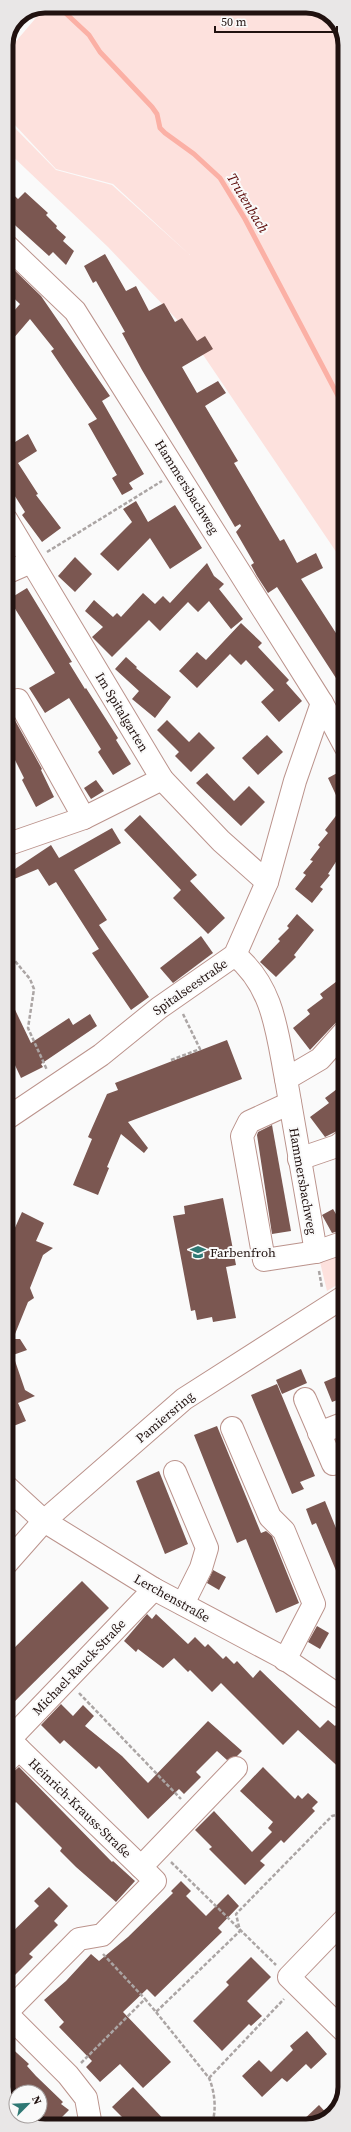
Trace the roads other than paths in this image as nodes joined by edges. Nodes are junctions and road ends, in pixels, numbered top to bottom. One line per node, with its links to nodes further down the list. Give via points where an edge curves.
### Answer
1 (13, 252): 6 (street, Hammersbachweg, via 75,310)
2 (13, 531): 3 (street, Im Spitalgarten)
3 (31, 562): 4 (street); 8 (street, Im Spitalgarten)
4 (13, 570)
5 (18, 700): 9 (street)
6 (322, 703): 7 (street, Hammersbachweg); 11 (street, Spitalseestraße, via 295,781)
7 (338, 733)
8 (162, 779): 9 (street); 11 (street, Im Spitalgarten, via 221,841)
9 (84, 818): 10 (street)
10 (13, 843)
11 (267, 882): 12 (street, Spitalseestraße)
12 (235, 955): 14 (street, Hammersbachweg, via 246,964 262,985 274,1016); 16 (street, Spitalseestraße, via 175,997 101,1055)
13 (338, 1039): 14 (street, via 320,1058)
14 (286, 1080): 15 (street, Hammersbachweg)
15 (290, 1103): 18 (street, Hammersbachweg); 20 (street, via 249,1122 242,1136 264,1260)
16 (13, 1114)
17 (338, 1145): 18 (street)
18 (299, 1159): 20 (street, Hammersbachweg)
19 (338, 1244): 20 (street, Hammersbachweg)
20 (316, 1252)
21 (338, 1300): 29 (street, Pamiersring, via 184,1399)
22 (305, 1399): 25 (street)
23 (338, 1426): 25 (street)
24 (232, 1428): 33 (street, via 270,1517 284,1531 314,1604)
25 (320, 1433): 26 (street)
26 (338, 1457)
27 (175, 1472): 32 (street, via 207,1548 201,1568)
28 (13, 1492): 29 (street, Lerchenstraße)
29 (44, 1521): 30 (street, Pamiersring); 31 (street, Lerchenstraße)
30 (13, 1556)
31 (154, 1589): 32 (street, Lerchenstraße); 35 (street, Michael-Rauck-Straße)
32 (183, 1604): 33 (street, Lerchenstraße)
33 (285, 1660): 34 (street, Lerchenstraße)
34 (338, 1695)
35 (13, 1736)
36 (13, 1756): 38 (street, Heinrich-Krauss-Straße)
37 (236, 1768): 38 (street)
38 (141, 1867): 40 (street, Heinrich-Krauss-Straße, via 155,1881 102,1934 79,1939)
39 (338, 1927): 42 (street, via 293,1981)
40 (13, 2006)
41 (13, 2020): 43 (street, via 68,2075 86,2098)
42 (338, 2025)
43 (90, 2119)

